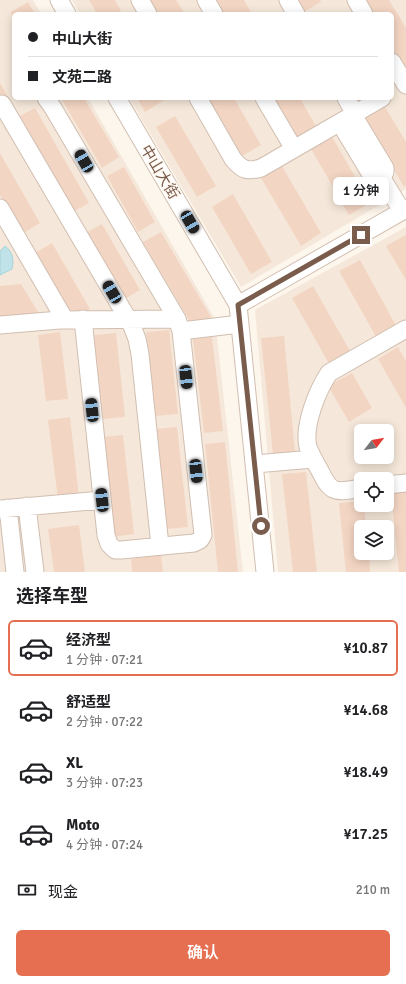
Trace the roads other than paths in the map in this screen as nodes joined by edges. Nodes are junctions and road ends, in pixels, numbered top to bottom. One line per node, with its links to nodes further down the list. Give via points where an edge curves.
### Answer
1 (59, 0): 6 (street)
2 (140, 0): 7 (street)
3 (206, 0): 8 (street)
4 (288, 0): 9 (street)
5 (356, 0): 10 (street)
6 (66, 12)
7 (147, 12)
8 (213, 12)
9 (295, 12)
10 (363, 12)
11 (394, 65): 12 (street)
12 (406, 84): 13 (street)
13 (394, 91)
14 (47, 100): 31 (street)
15 (118, 100): 25 (street, 中山大街)
16 (199, 100): 22 (street, via 241,168 252,171 261,168)
17 (265, 100): 22 (street)
18 (346, 100): 21 (street)
19 (379, 100): 21 (street)
20 (5, 102): 27 (street)
21 (349, 117): 22 (street); 24 (street, via 384,168 385,172 381,176)
22 (294, 149)
23 (0, 208): 28 (street)
24 (404, 210): 25 (street)
25 (238, 305): 29 (street, 中山大街)
26 (83, 319): 27 (street); 28 (street); 38 (street)
27 (127, 319): 31 (street); 41 (street, via 137,339 140,354)
28 (65, 320): 30 (street)
29 (240, 324): 31 (street); 34 (street, 中山大街)
30 (0, 325)
31 (179, 325): 41 (street, via 203,535 200,540 194,542)
32 (406, 329): 33 (street, via 329,374 309,417 308,446)
33 (313, 459): 34 (street); 37 (street, via 328,485 334,489)
34 (255, 464): 44 (street, 中山大街)
35 (406, 483): 36 (street)
36 (394, 484)
37 (354, 489)
38 (102, 500): 39 (street); 41 (street, via 109,544 115,550)
39 (27, 506): 40 (street); 43 (street)
40 (4, 509): 42 (street)
41 (160, 546)
42 (15, 572)
43 (35, 572)
44 (266, 572)

